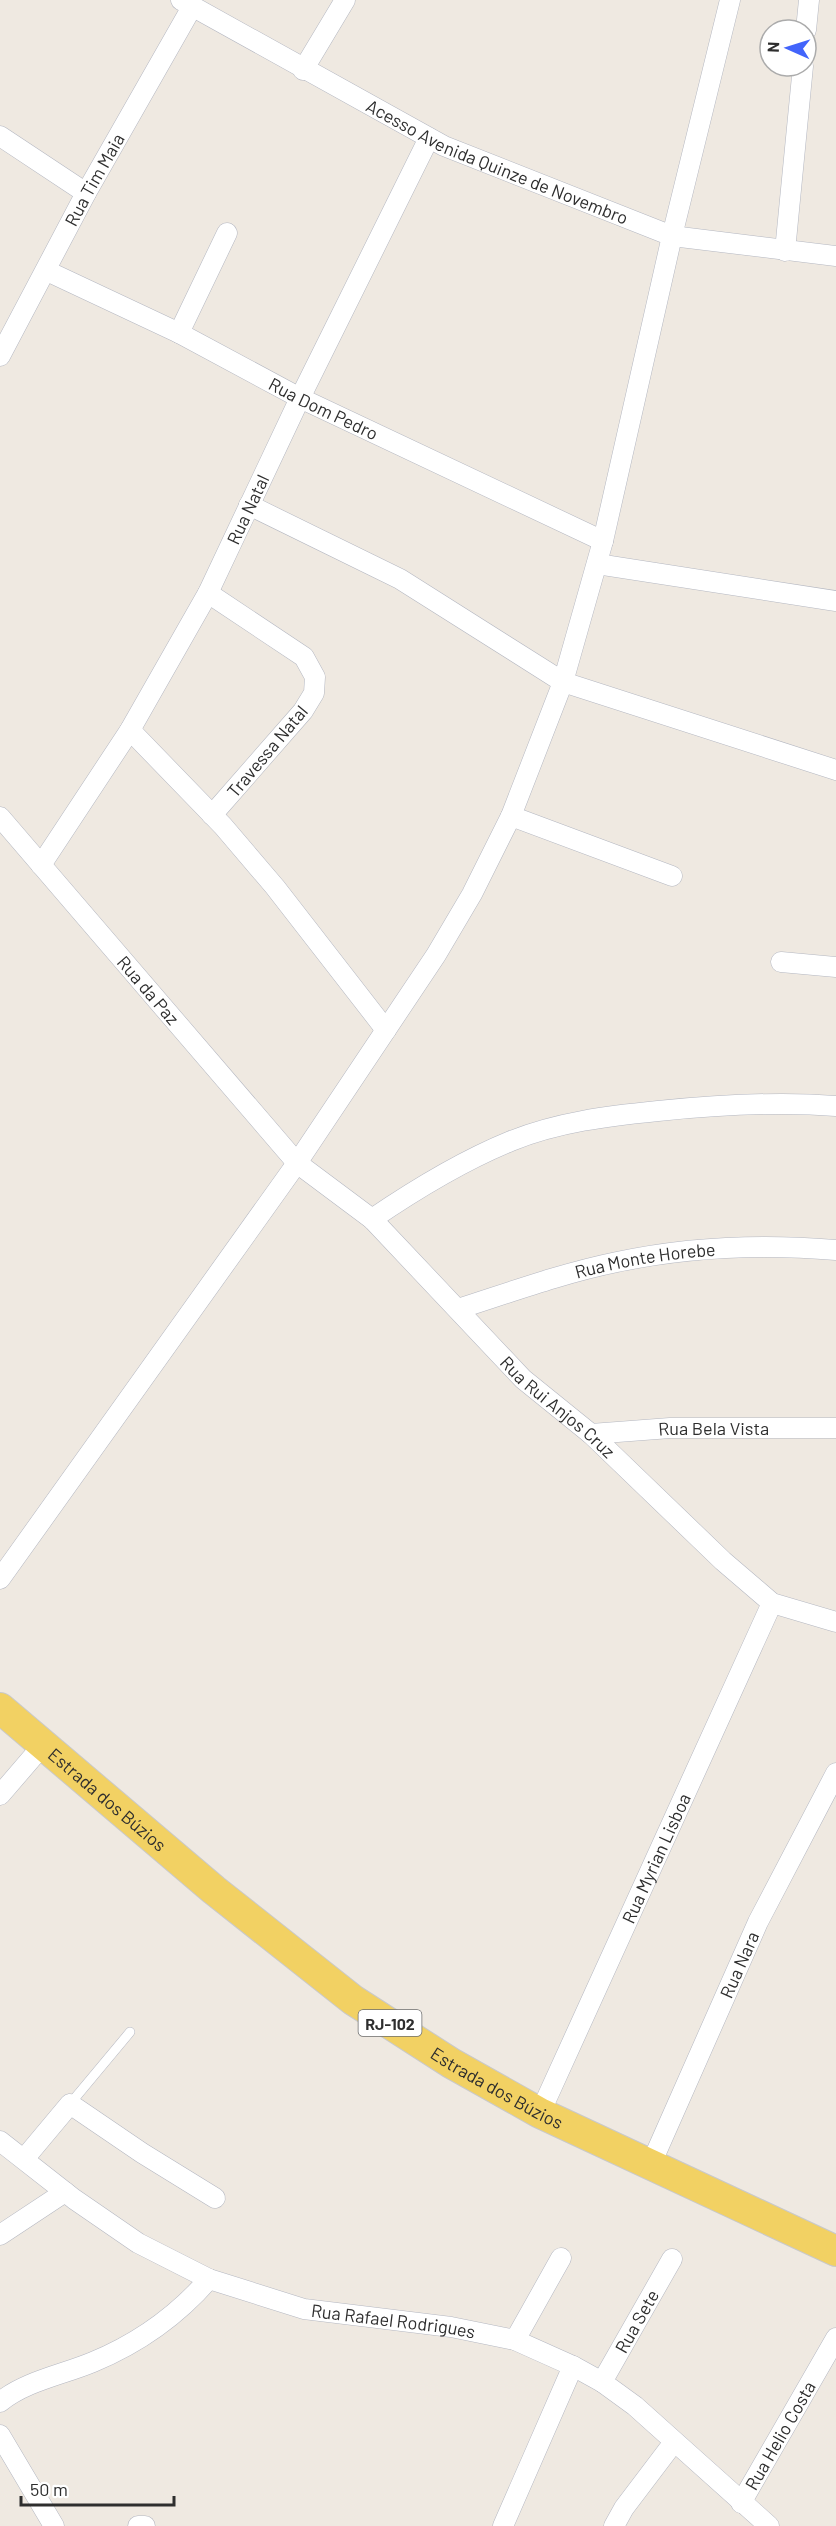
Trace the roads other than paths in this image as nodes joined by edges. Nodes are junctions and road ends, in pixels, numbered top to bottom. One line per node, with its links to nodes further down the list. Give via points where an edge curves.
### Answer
1 (345, 0): 6 (street)
2 (730, 0): 12 (street)
3 (809, 0): 5 (street)
4 (187, 3): 6 (street, Acesso Avenida Quinze de Novembro); 10 (street, Rua Tim Maia)
5 (807, 18)
6 (303, 70): 9 (street, Acesso Avenida Quinze de Novembro)
7 (801, 78): 13 (street)
8 (0, 136): 10 (street)
9 (429, 138): 12 (street, Acesso Avenida Quinze de Novembro); 18 (street, Rua Natal)
10 (86, 193): 15 (street, Rua Tim Maia)
11 (227, 233): 16 (street)
12 (672, 236): 13 (street, Acesso Avenida Quinze de Novembro); 20 (street)
13 (785, 252): 14 (street, Acesso Avenida Quinze de Novembro)
14 (836, 256)
15 (47, 271): 16 (street, Rua Dom Pedro); 17 (street, Rua Tim Maia)
16 (179, 333): 18 (street, Rua Dom Pedro)
17 (0, 356)
18 (300, 398): 19 (street, Rua Natal); 20 (street, Rua Dom Pedro)
19 (249, 506): 22 (street, Rua Natal); 24 (street, via 400,579)
20 (603, 541): 21 (street)
21 (597, 564): 23 (street); 24 (street)
22 (208, 593): 25 (street, Rua Natal); 27 (street, Travessa Natal, via 304,657 315,677 314,693 303,711)
23 (836, 601)
24 (563, 682): 26 (street); 28 (street)
25 (130, 730): 27 (street, Travessa Natal); 30 (street, Rua Natal)
26 (836, 770)
27 (212, 815): 34 (street, Travessa Natal)
28 (511, 816): 31 (street); 34 (street, via 436,956)
29 (0, 817): 30 (street, Rua da Paz)
30 (41, 865): 36 (street, Rua da Paz)
31 (672, 876)
32 (781, 962): 33 (street)
33 (836, 967)
34 (386, 1030): 36 (street)
35 (836, 1106): 37 (street, via 712,1105 596,1117 556,1126 511,1141 438,1176)
36 (297, 1163): 37 (street, Rua Rui Anjos Cruz); 42 (street)
37 (372, 1219): 39 (street, Rua Rui Anjos Cruz)
38 (836, 1250): 39 (street, Rua Monte Horebe, via 807,1247 680,1252 617,1262)
39 (458, 1309): 41 (street, Rua Rui Anjos Cruz, via 523,1379)
40 (836, 1428): 41 (street, Rua Bela Vista, via 670,1428)
41 (591, 1434): 43 (street, Rua Rui Anjos Cruz)
42 (0, 1579)
43 (772, 1603): 44 (street, Rua Rui Anjos Cruz); 51 (street, Rua Myrian Lisboa)
44 (836, 1622)
45 (0, 1708): 46 (main road, Estrada dos Búzios / RJ-102)
46 (43, 1745): 48 (street); 51 (main road, Estrada dos Búzios / RJ-102, via 214,1890 353,2000 451,2063)
47 (836, 1773): 54 (street, Rua Nara, via 758,1922)
48 (0, 1795)
49 (130, 2032): 50 (lane)
50 (70, 2104): 53 (street); 56 (street)
51 (540, 2112): 54 (main road, Estrada dos Búzios / RJ-102)
52 (0, 2140): 53 (street, Rua Rafael Rodrigues)
53 (24, 2159): 55 (street, Rua Rafael Rodrigues)
54 (651, 2164): 58 (main road, Estrada dos Búzios / RJ-102)
55 (65, 2192): 57 (street); 61 (street, Rua Rafael Rodrigues, via 138,2243)
56 (215, 2198)
57 (0, 2235)
58 (836, 2251)
59 (561, 2258): 63 (street)
60 (672, 2259): 65 (street, Rua Sete)
61 (209, 2279): 63 (street, Rua Rafael Rodrigues, via 304,2309 451,2327); 66 (street, via 187,2305 155,2330 94,2362 14,2391)
62 (836, 2338): 69 (street, Rua Helio Costa)
63 (515, 2340): 64 (street, Rua Rafael Rodrigues)
64 (573, 2366): 65 (street, Rua Rafael Rodrigues); 73 (street)
65 (602, 2382): 68 (street, Rua Rafael Rodrigues)
66 (0, 2402)
67 (0, 2435): 70 (street)
68 (674, 2442): 69 (street, Rua Rafael Rodrigues); 74 (street)
69 (741, 2503): 75 (street, Rua Rafael Rodrigues)
70 (54, 2526)
71 (138, 2526): 72 (street)
72 (145, 2526)
73 (503, 2526)
74 (614, 2526)
75 (769, 2526)

